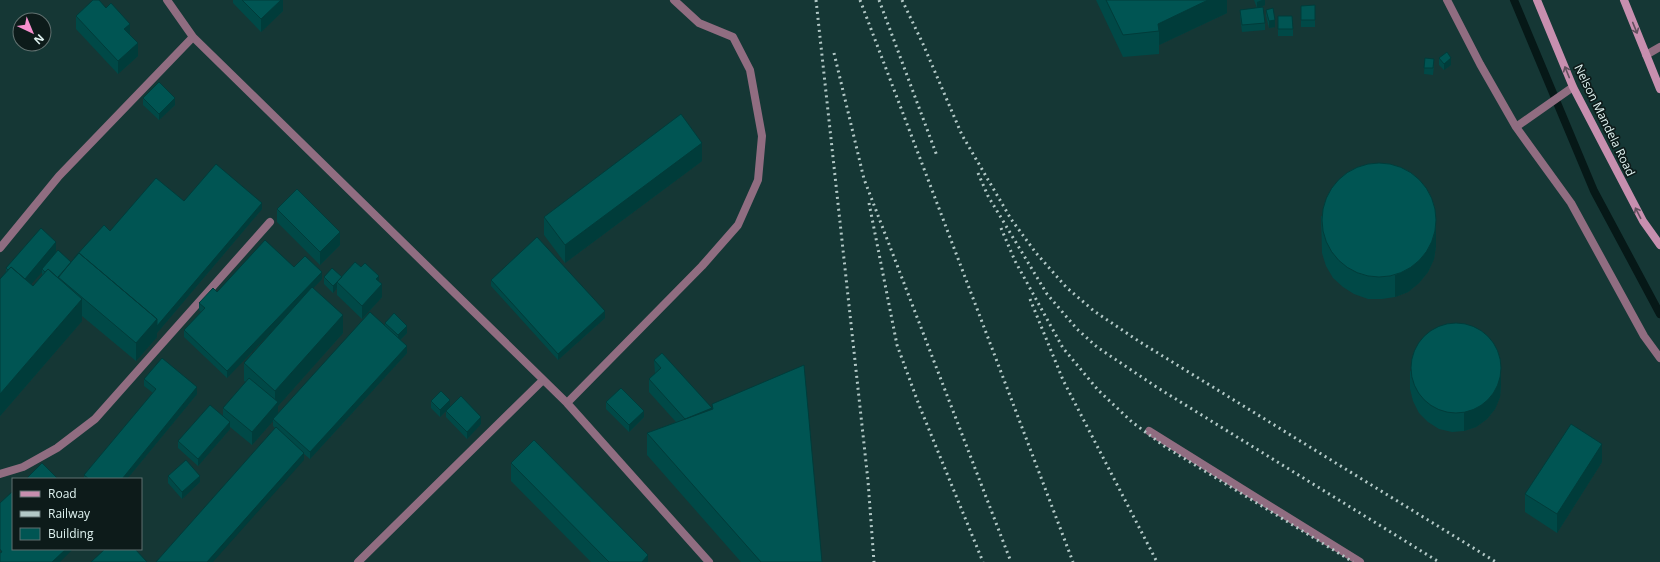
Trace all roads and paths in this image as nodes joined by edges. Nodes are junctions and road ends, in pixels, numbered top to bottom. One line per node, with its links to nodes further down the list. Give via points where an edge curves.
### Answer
1 (167, 0): 6 (street)
2 (674, 0): 17 (street, via 699,23 733,37 750,70 762,136 758,180 738,225 702,266)
3 (1447, 0): 11 (street)
4 (1537, 0): 9 (main road, Nelson Mandela Road, one-way to 4)
5 (1624, 0): 8 (main road, one-way to 8)
6 (193, 37): 14 (street, via 59,176); 16 (street)
7 (1660, 47): 8 (street)
8 (1646, 55): 10 (main road)
9 (1573, 87): 11 (street); 13 (main road, Nelson Mandela Road, one-way to 9, via 1643,221)
10 (1660, 89)
11 (1516, 127): 15 (street, via 1571,203 1644,336)
12 (270, 222): 19 (street, via 95,419 57,448 23,467)
13 (1660, 246)
14 (0, 248)
15 (1660, 358)
16 (543, 380): 17 (street); 20 (street)
17 (567, 403): 21 (street)
18 (1149, 430): 22 (street)
19 (0, 474)
20 (358, 562)
21 (709, 562)
22 (1360, 562)

